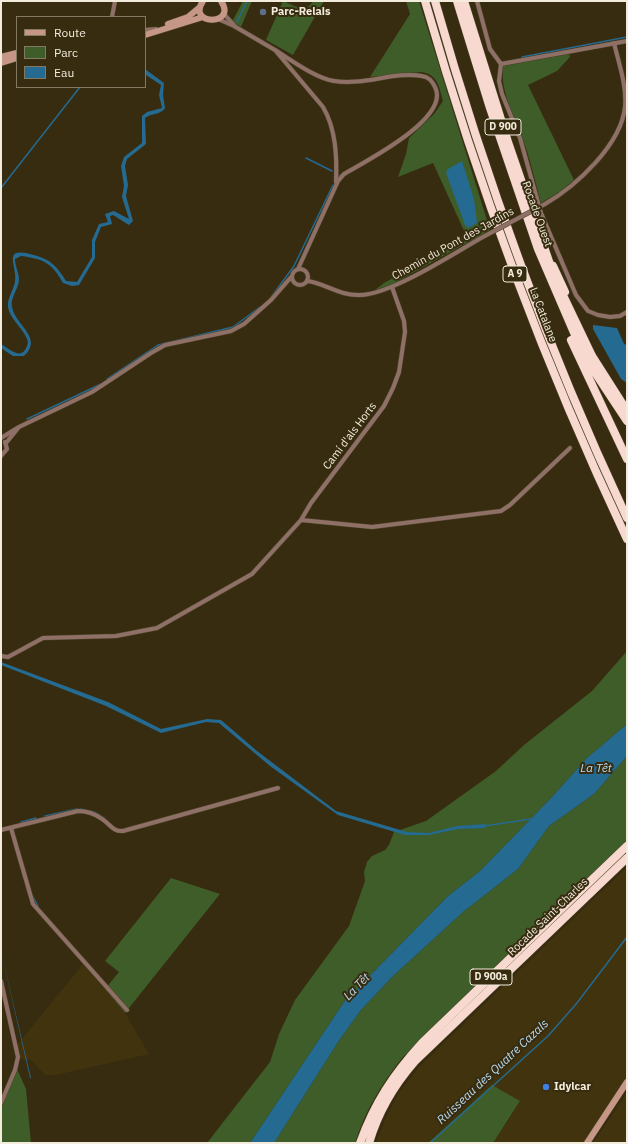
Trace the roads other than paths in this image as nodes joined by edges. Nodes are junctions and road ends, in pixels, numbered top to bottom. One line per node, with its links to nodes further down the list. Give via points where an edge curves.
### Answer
1 (115, 1): 12 (street)
2 (203, 1): 10 (main road)
3 (222, 1): 11 (main road)
4 (426, 1): 52 (highway, La Catalane / A 9, via 459,113 502,240 549,363)
5 (435, 1): 50 (highway, La Catalane / A 9, via 468,111 530,290 586,427)
6 (453, 1): 26 (highway, D 900)
7 (457, 1): 26 (highway, Rocade Ouest / D 900)
8 (464, 1): 28 (highway, Rocade Ouest / D 900, via 508,142)
9 (477, 1): 25 (street, via 490,49)
10 (200, 8): 13 (main road); 16 (main road, via 188,16)
11 (223, 13): 14 (main road); 15 (street)
12 (112, 16)
13 (203, 17): 14 (main road, via 210,21); 17 (main road)
14 (218, 20): 15 (street)
15 (234, 26): 20 (street)
16 (146, 31)
17 (146, 36)
18 (627, 41): 19 (street)
19 (614, 44): 25 (street); 38 (street, Chemin du Pont des Jardins, bridge, via 625,90 625,107 622,121 612,139 589,169 561,195)
20 (275, 50): 27 (street, via 304,82 328,115 337,155); 27 (street, via 308,70 333,81 355,82 424,76 432,80 437,90 438,98 432,112 407,136 344,174)
21 (16, 53): 22 (main road)
22 (1, 57)
23 (16, 58): 24 (main road)
24 (1, 63)
25 (501, 64): 40 (street, via 499,81 502,94 520,138 541,213 576,295 588,311 598,315 620,316)
26 (490, 108): 29 (highway, Rocade Ouest / D 900)
27 (336, 185): 30 (street)
28 (542, 239): 41 (highway, via 589,345 614,387); 42 (highway, Rocade Ouest / D 900, via 561,293 582,336)
29 (538, 249): 43 (highway, Rocade Ouest / D 900, via 578,342 601,383); 49 (highway, via 567,330)
30 (303, 256): 31 (street); 32 (street)
31 (298, 269): 32 (street); 34 (street)
32 (304, 270): 33 (street)
33 (308, 274): 35 (street); 37 (street, Chemin du Pont des Jardins)
34 (292, 276): 36 (street); 39 (street)
35 (308, 281): 36 (street, via 303,285); 37 (street, Chemin du Pont des Jardins)
36 (294, 282): 39 (street)
37 (320, 284): 38 (street, Chemin du Pont des Jardins, via 339,293 360,296)
38 (392, 287): 51 (street, Camí d'als Horts, via 405,332 399,372 393,388 384,406)
39 (282, 288): 44 (street, via 244,324 231,331 165,345 92,392)
40 (627, 312)
41 (627, 402)
42 (627, 411)
43 (627, 421)
44 (18, 427): 45 (street); 46 (street)
45 (1, 439): 46 (street)
46 (6, 443): 48 (street, via 7,449)
47 (570, 448): 51 (street, via 501,511 372,527)
48 (1, 456)
49 (627, 459)
50 (627, 518)
51 (301, 520): 53 (street, Camí d'als Horts, via 252,574 157,628 116,636 43,638 8,657)
52 (627, 540)
53 (1, 656)
54 (278, 788): 55 (street, via 124,832 115,831 96,815 78,811)
55 (11, 828): 56 (street); 60 (street, via 33,904)
56 (1, 830)
57 (627, 846): 63 (highway, Rocade Saint-Charles / D 900a, via 422,1043 389,1082)
58 (627, 858): 64 (highway, Rocade Saint-Charles / D 900a, via 415,1061 392,1090 378,1117)
59 (1, 981): 62 (street, via 18,1057)
60 (126, 1010)
61 (627, 1083): 65 (main road)
62 (1, 1103)
63 (361, 1143)
64 (369, 1143)
65 (587, 1143)

